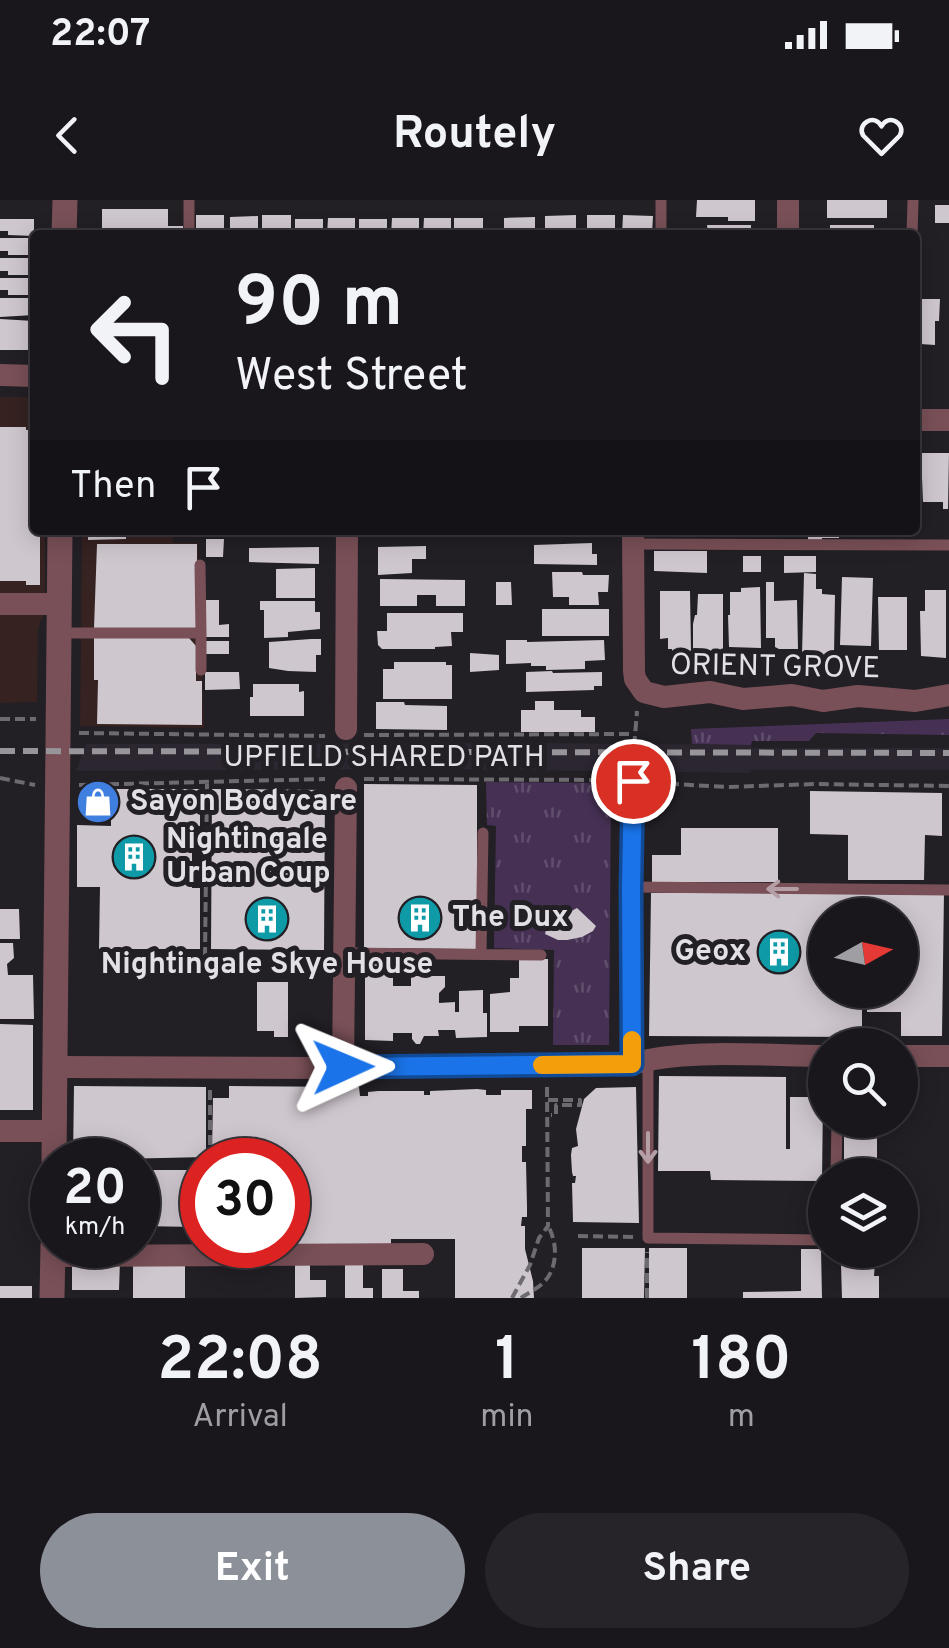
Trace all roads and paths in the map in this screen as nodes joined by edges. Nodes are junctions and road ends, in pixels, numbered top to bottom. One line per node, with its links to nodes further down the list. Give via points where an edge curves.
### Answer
1 (65, 200): 6 (street)
2 (189, 200): 7 (lane)
3 (661, 200): 8 (lane)
4 (788, 200): 9 (street)
5 (913, 200): 10 (lane)
6 (64, 230)
7 (189, 230)
8 (661, 230)
9 (788, 230)
10 (912, 230)
11 (0, 376): 12 (street)
12 (30, 376)
13 (920, 420): 14 (street)
14 (949, 420)
15 (60, 535): 21 (street)
16 (347, 535): 30 (street)
17 (633, 537): 18 (lane); 25 (street, ORIENT GROVE, via 634,671)
18 (949, 545)
19 (200, 566): 22 (lane)
20 (0, 604): 21 (street)
21 (60, 604): 23 (street)
22 (200, 632): 23 (lane); 24 (lane)
23 (59, 633): 36 (street)
24 (201, 670)
25 (644, 692): 26 (street, ORIENT GROVE, via 822,701); 31 (path)
26 (949, 695)
27 (0, 719): 28 (path)
28 (40, 720)
29 (83, 732): 30 (path)
30 (347, 733): 31 (path)
31 (634, 734): 33 (path)
32 (0, 778): 36 (path, UPFIELD SHARED PATH)
33 (633, 781): 35 (path, UPFIELD SHARED PATH); 37 (path, UPFIELD SHARED PATH); 39 (street)
34 (207, 782): 35 (path, UPFIELD SHARED PATH); 36 (path, UPFIELD SHARED PATH); 44 (path)
35 (346, 782): 41 (street)
36 (57, 785): 50 (street)
37 (949, 786)
38 (483, 833): 42 (lane)
39 (631, 888): 40 (lane, one-way to 39); 48 (street)
40 (949, 890)
41 (343, 953): 42 (lane); 49 (street)
42 (482, 954): 43 (lane)
43 (540, 954)
44 (204, 957)
45 (808, 1056): 48 (street)
46 (918, 1056): 47 (street)
47 (949, 1056)
48 (640, 1061): 49 (street); 59 (lane, one-way to 59)
49 (343, 1067): 50 (street)
50 (55, 1068): 53 (street)
51 (210, 1082): 56 (path)
52 (548, 1115): 52 (path, via 548,1100 580,1100 556,1105 556,1115); 57 (path)
53 (54, 1130): 54 (street); 55 (street)
54 (0, 1131)
55 (54, 1138)
56 (210, 1138)
57 (548, 1226): 65 (path); 66 (path, via 555,1239 548,1280)
58 (578, 1236): 59 (path)
59 (648, 1238): 60 (lane); 67 (path)
60 (808, 1240)
61 (160, 1251): 62 (street)
62 (423, 1254)
63 (53, 1268): 64 (street)
64 (52, 1298)
65 (512, 1298)
66 (521, 1298)
67 (646, 1298)

